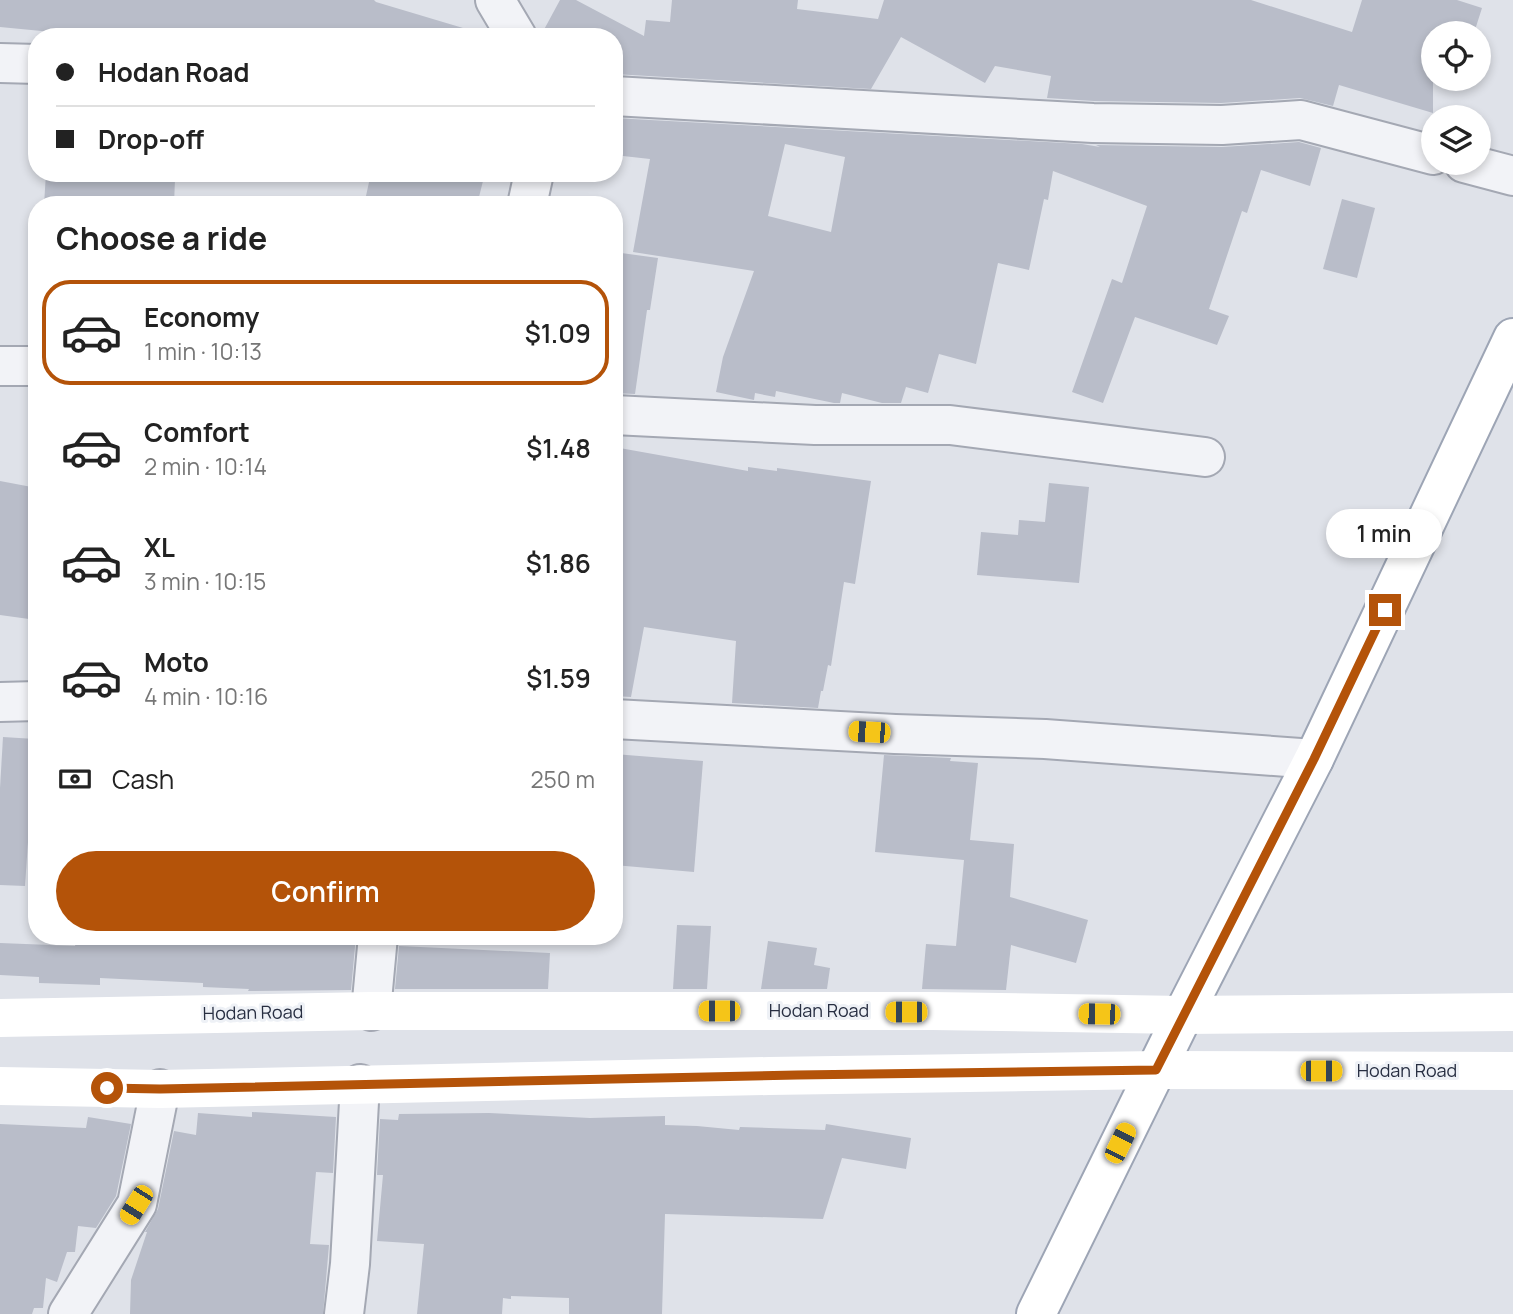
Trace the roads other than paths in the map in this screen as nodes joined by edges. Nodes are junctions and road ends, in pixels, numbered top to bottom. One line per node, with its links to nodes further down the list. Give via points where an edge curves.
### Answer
1 (495, 0): 2 (street)
2 (512, 28)
3 (0, 63): 4 (street)
4 (28, 64)
5 (623, 97): 6 (street, via 1093,123 1222,125 1301,120)
6 (1421, 152)
7 (1491, 170): 8 (street)
8 (1513, 176)
9 (1513, 338): 17 (main road)
10 (0, 366): 11 (street)
11 (28, 366)
12 (623, 415): 13 (street, via 815,425 950,425)
13 (1205, 457)
14 (28, 701): 15 (street)
15 (0, 702)
16 (623, 719): 17 (street, via 1045,739)
17 (1314, 759): 21 (main road)
18 (377, 945): 19 (street)
19 (371, 1011): 21 (main road, Hodan Road); 22 (main road, Hodan Road)
20 (1513, 1012): 21 (main road, Hodan Road)
21 (1183, 1015): 23 (main road)
22 (0, 1018)
23 (1156, 1070): 24 (main road, Hodan Road); 25 (main road, Hodan Road); 30 (main road)
24 (1513, 1071)
25 (360, 1084): 27 (main road, Hodan Road); 29 (street)
26 (0, 1086): 27 (main road, Hodan Road)
27 (160, 1089): 28 (street, via 136,1205)
28 (68, 1314)
29 (344, 1314)
30 (1036, 1314)

